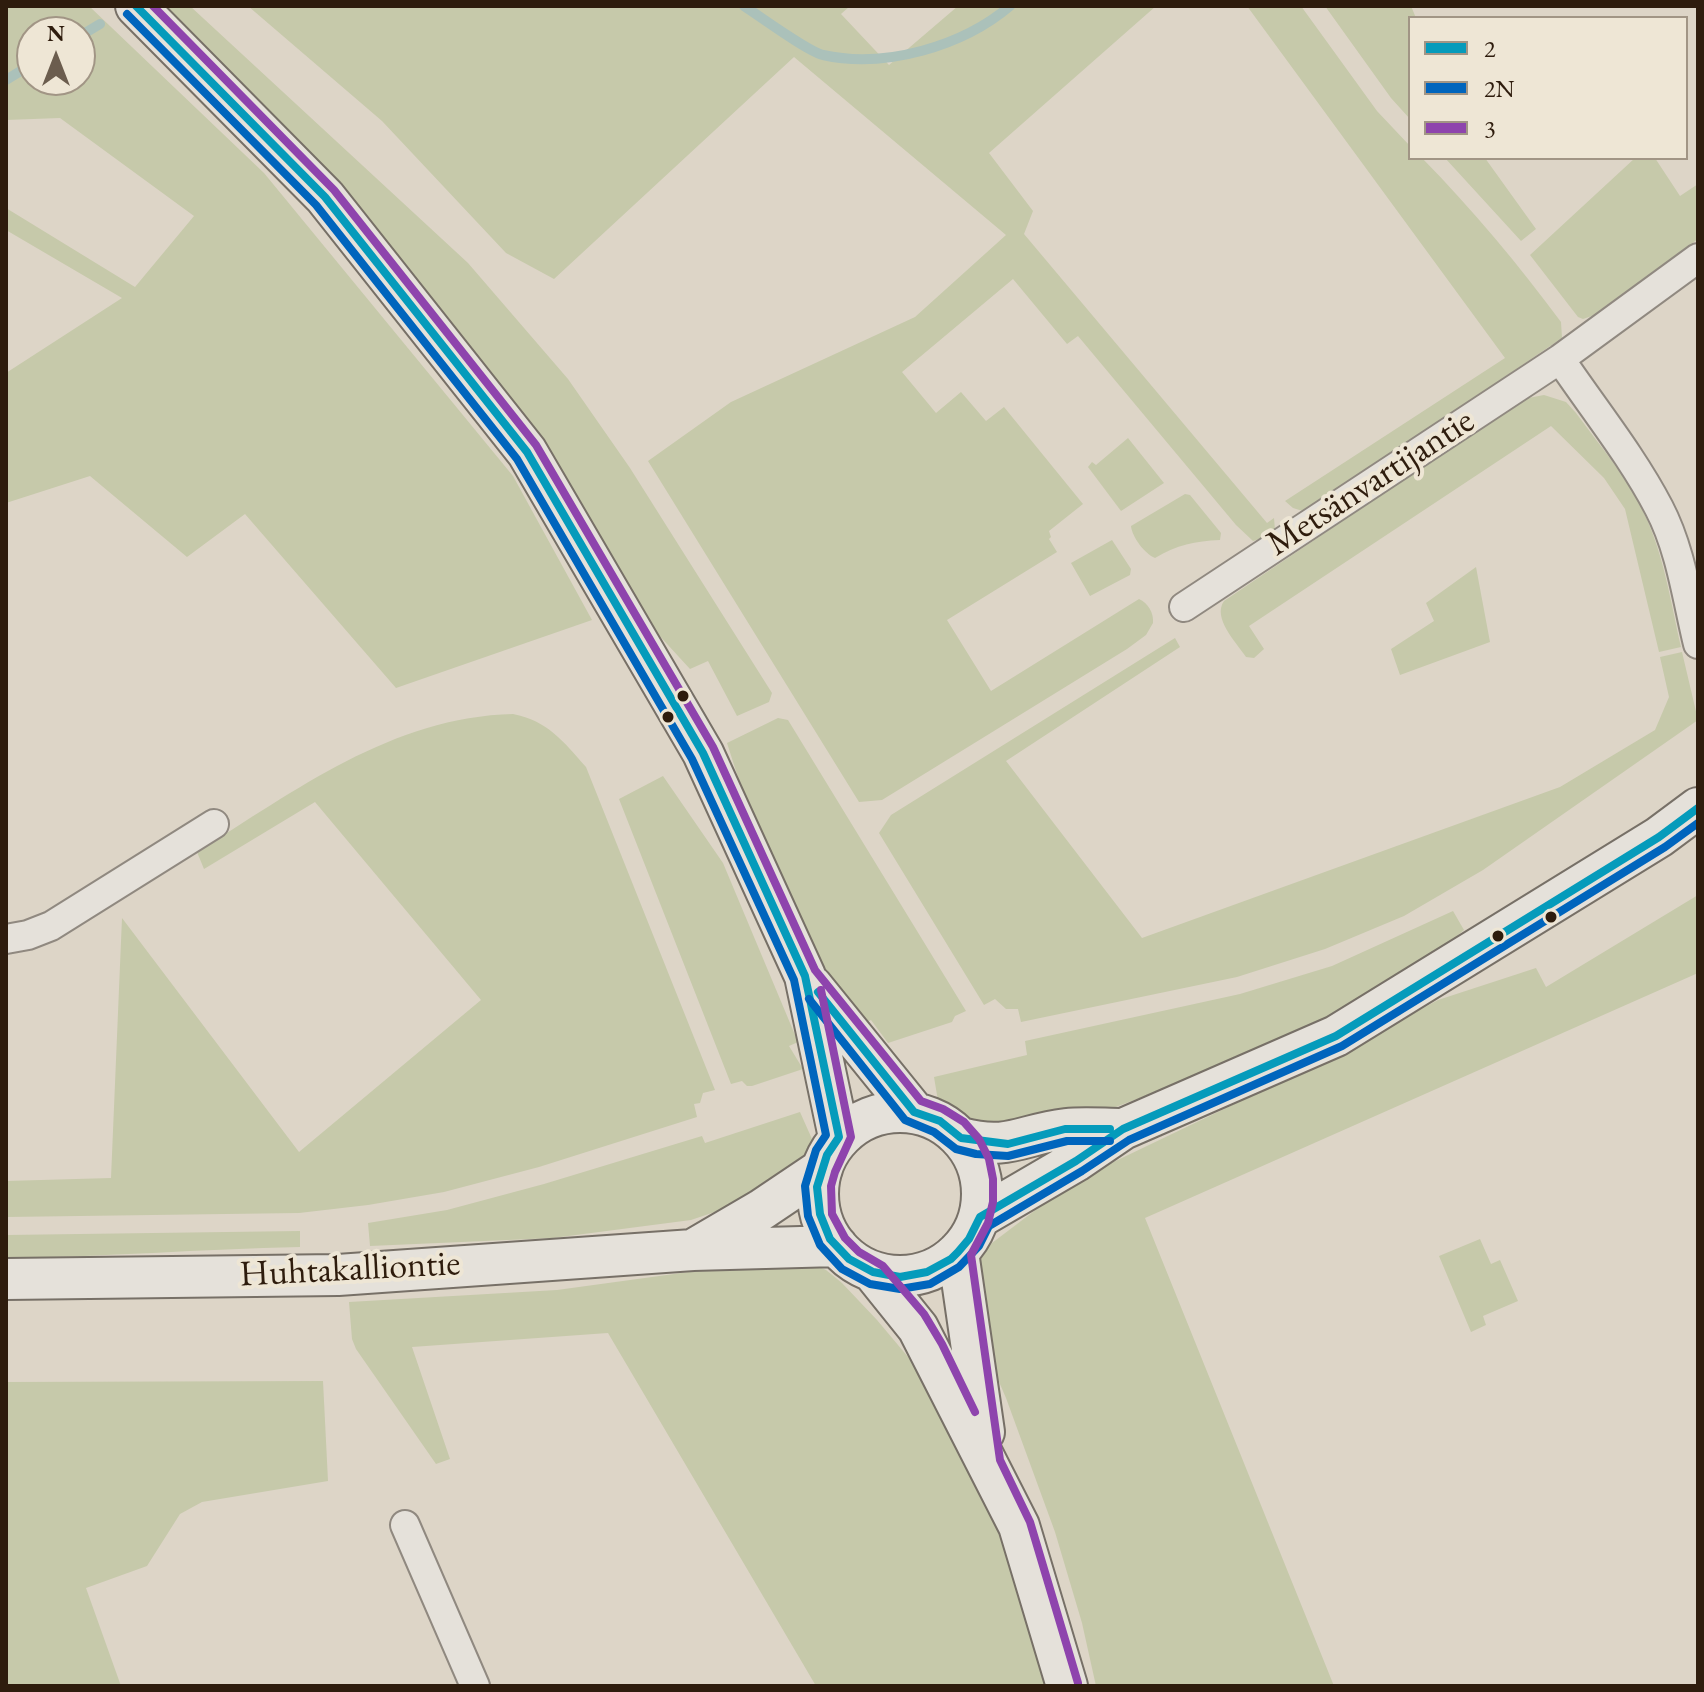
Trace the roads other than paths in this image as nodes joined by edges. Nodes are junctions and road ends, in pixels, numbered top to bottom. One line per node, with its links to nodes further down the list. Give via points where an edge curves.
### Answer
1 (136, 6): 9 (street, via 325,197 527,452 703,753)
2 (1698, 258): 3 (street, Metsänvartijantie)
3 (1560, 359): 4 (street, Metsänvartijantie); 5 (street, via 1660,510 1676,551)
4 (1184, 607)
5 (1698, 644)
6 (1698, 808): 11 (street, via 1336,1036)
7 (214, 824): 8 (street, via 51,926)
8 (6, 939)
9 (805, 976): 10 (street); 13 (street)
10 (914, 1112): 12 (street, via 940,1121); 13 (street, via 887,1112 861,1121)
11 (1123, 1129): 12 (street, via 1065,1129 1008,1144); 14 (street)
12 (961, 1138): 14 (street, via 976,1161 983,1187)
13 (830, 1153): 15 (street, via 817,1187 820,1214); 16 (street, via 761,1210)
14 (980, 1217): 17 (street)
15 (837, 1246): 16 (street, Huhtakalliontie); 18 (street)
16 (693, 1250): 19 (street, Huhtakalliontie, via 338,1275)
17 (958, 1252): 18 (street, via 927,1272 900,1277); 20 (street)
18 (873, 1272): 20 (street, via 918,1328)
19 (6, 1279)
20 (988, 1464): 23 (street, via 1019,1526)
21 (405, 1525): 22 (street)
22 (475, 1686)
23 (1067, 1686)

